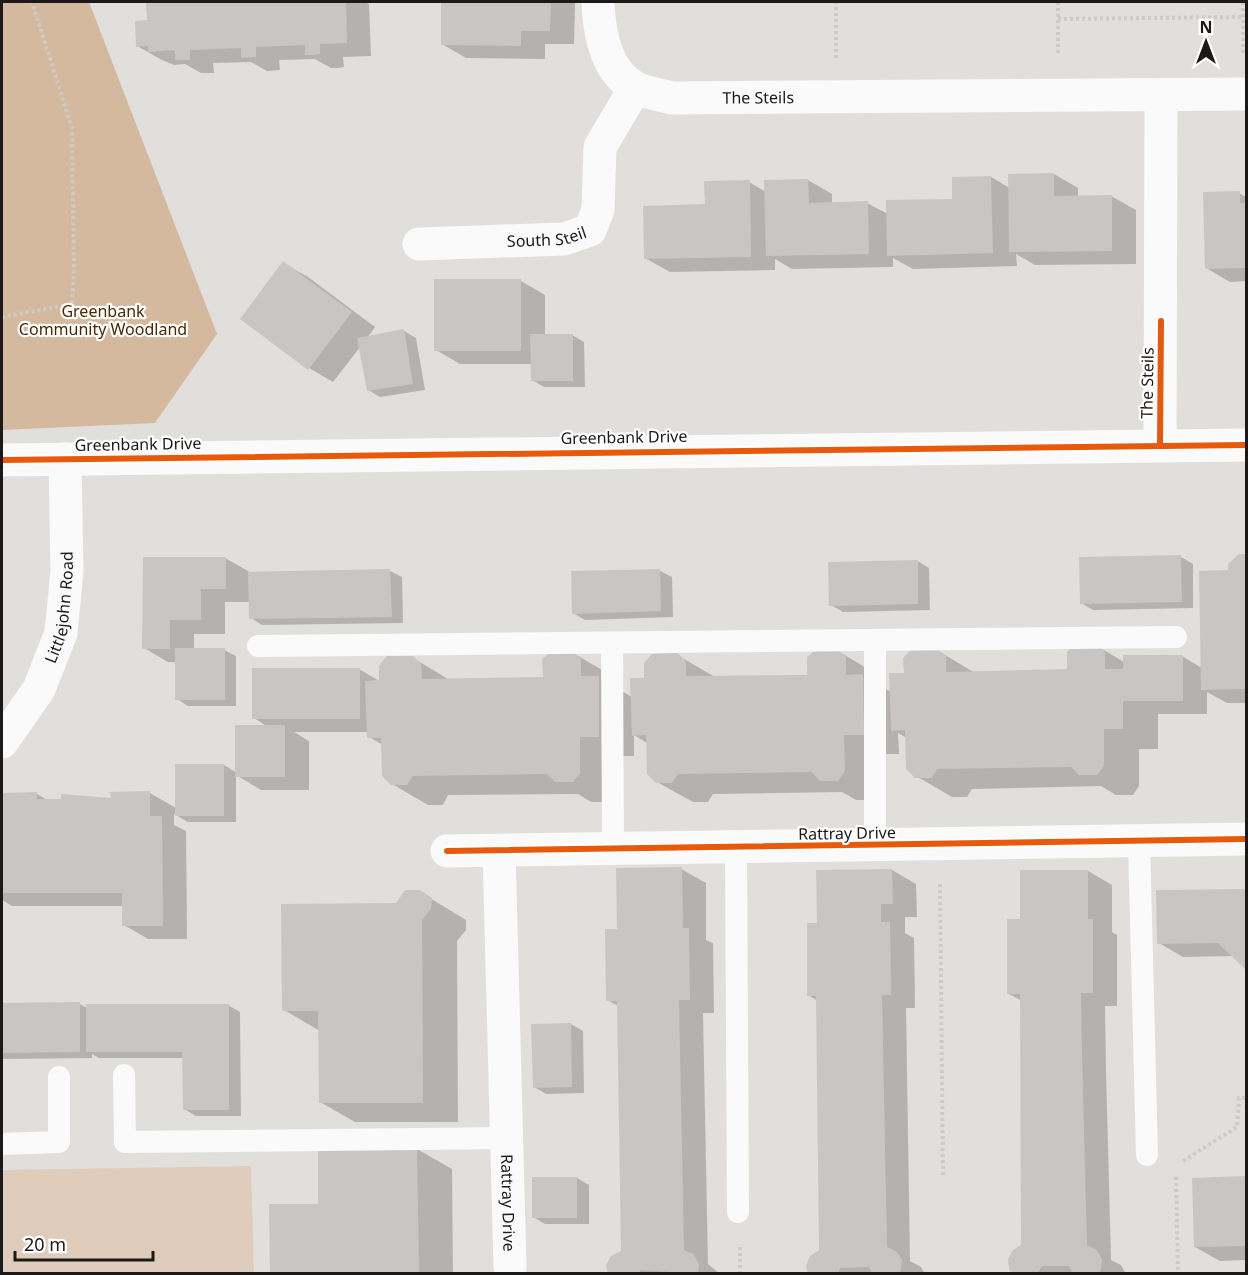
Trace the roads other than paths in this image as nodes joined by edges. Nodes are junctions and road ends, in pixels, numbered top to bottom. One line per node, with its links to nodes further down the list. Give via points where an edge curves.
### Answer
1 (598, 2): 2 (street, via 609,61)
2 (635, 88): 3 (street, The Steils, via 672,98); 5 (street, South Steil, via 600,147 598,210 590,230 564,239)
3 (1161, 94): 4 (street, The Steils); 6 (street, The Steils)
4 (1245, 94)
5 (419, 244)
6 (1160, 445): 7 (street, Greenbank Drive); 8 (street, Greenbank Drive)
7 (1246, 445)
8 (65, 459): 9 (street, Greenbank Drive); 14 (street, Littlejohn Road, via 67,571 61,633 39,689)
9 (2, 460)
10 (1176, 637): 11 (lane)
11 (874, 640): 12 (lane); 17 (lane)
12 (612, 643): 13 (lane); 19 (lane)
13 (258, 646)
14 (2, 742)
15 (1246, 839): 16 (street, Rattray Drive)
16 (1139, 841): 17 (street, Rattray Drive); 26 (lane)
17 (875, 846): 18 (street, Rattray Drive)
18 (736, 848): 19 (street, Rattray Drive); 27 (lane)
19 (613, 850): 21 (street, Rattray Drive)
20 (447, 851): 21 (street, Rattray Drive)
21 (499, 851): 24 (street, Rattray Drive)
22 (124, 1075): 24 (lane, via 125,1142)
23 (59, 1077): 25 (lane, via 59,1142)
24 (508, 1138): 28 (street, Rattray Drive)
25 (2, 1144)
26 (1148, 1155)
27 (738, 1212)
28 (510, 1267)

